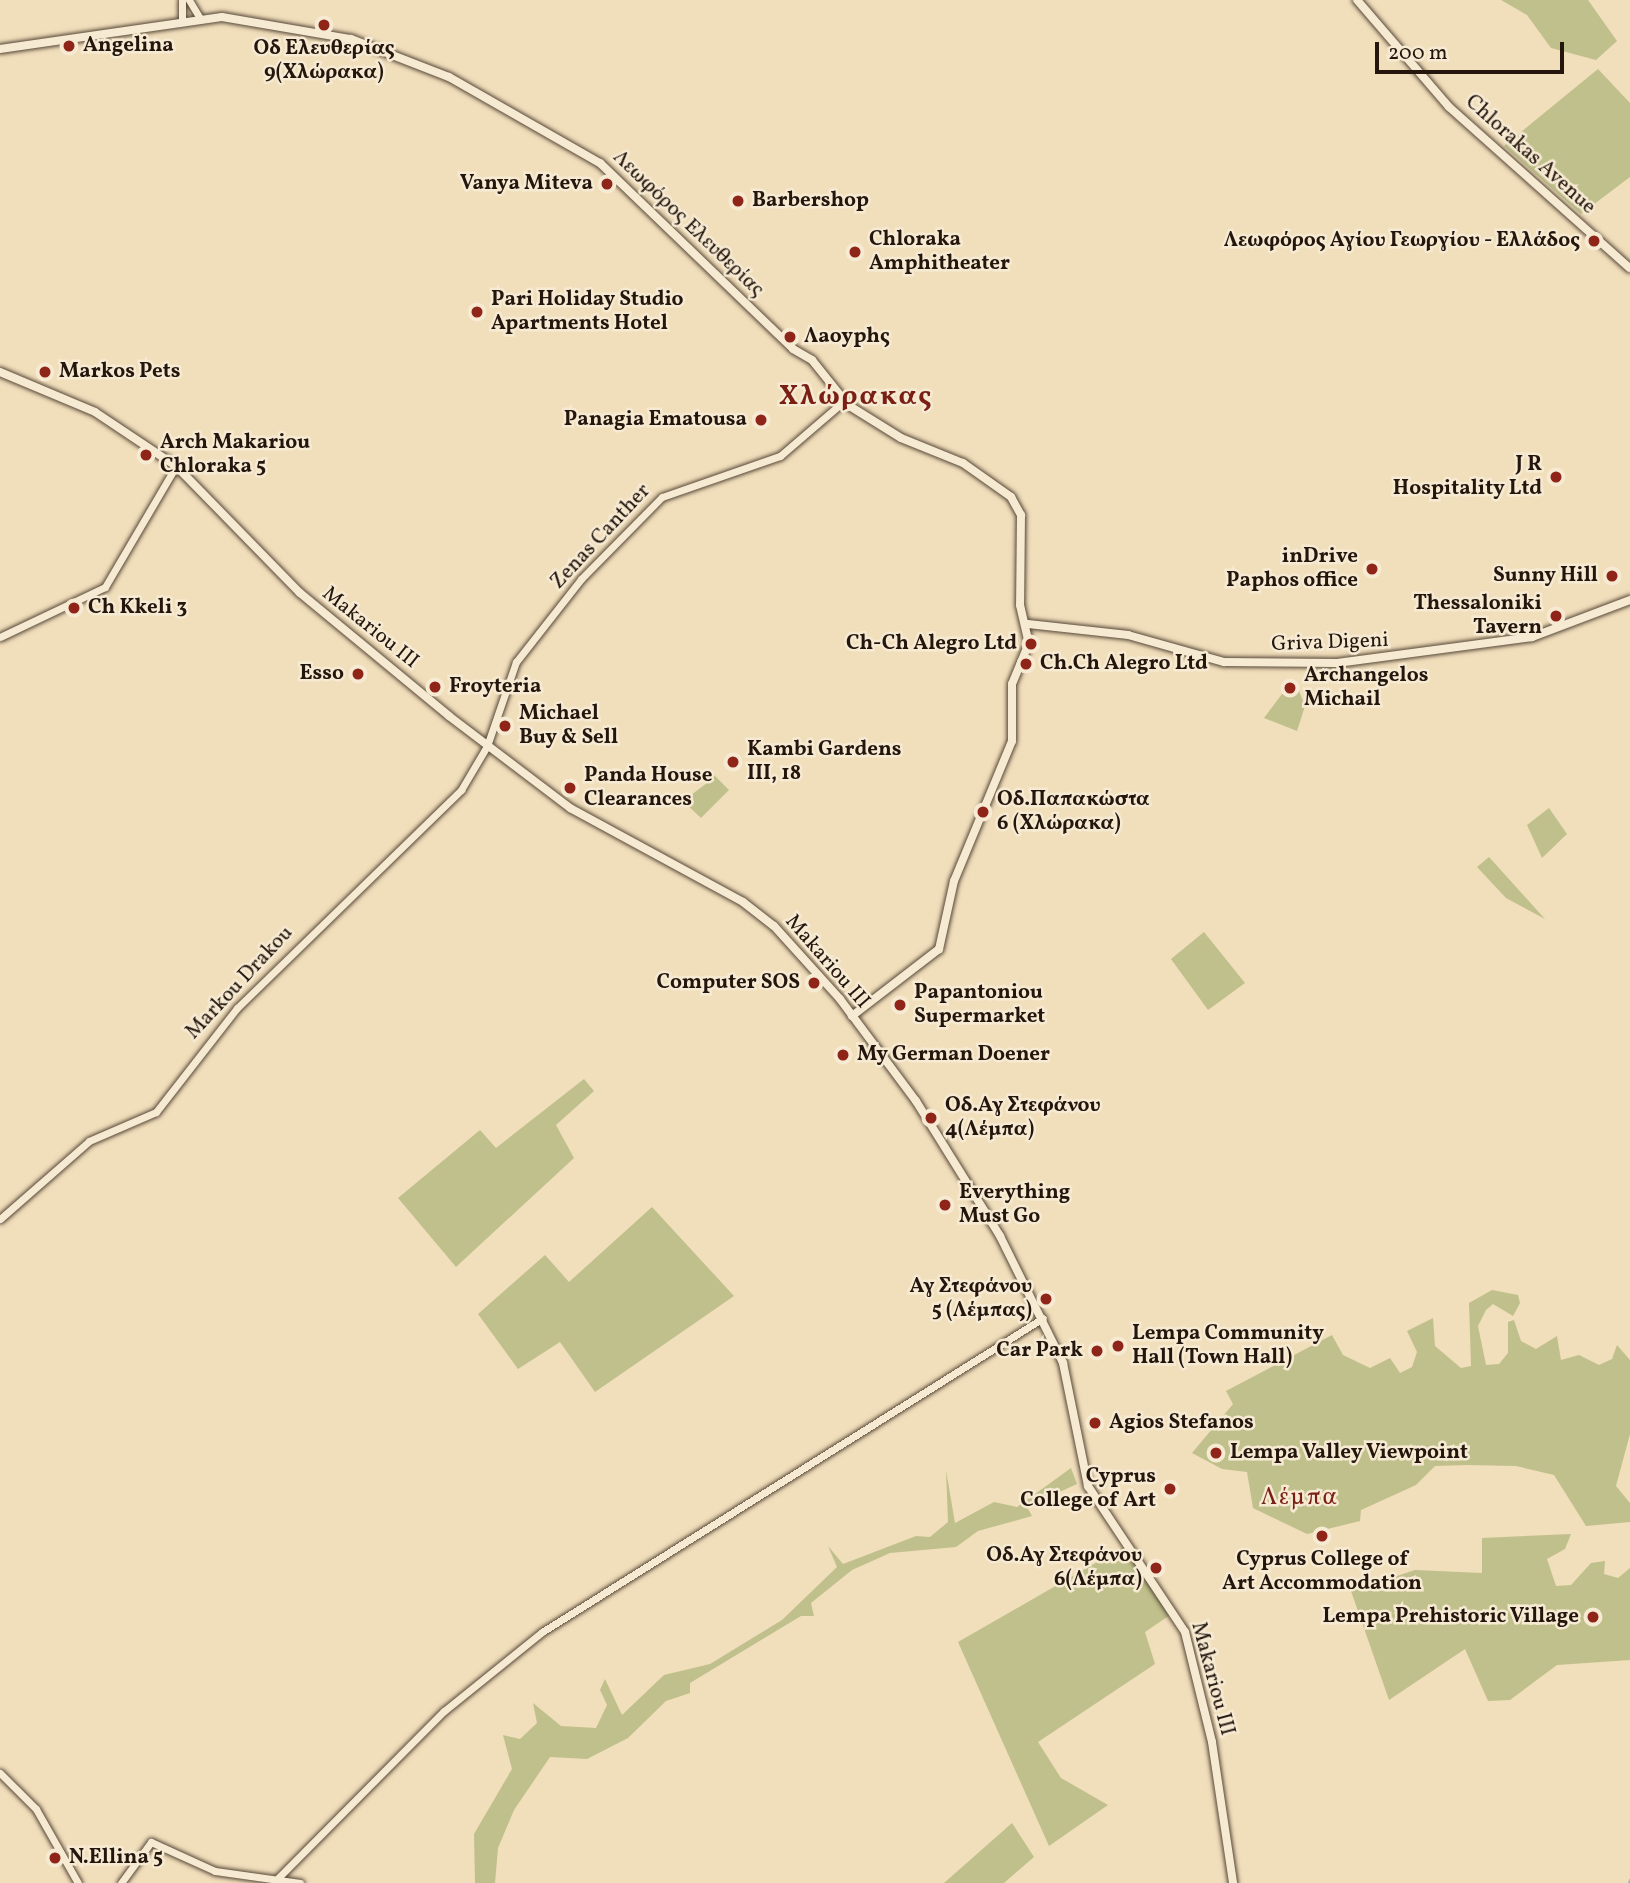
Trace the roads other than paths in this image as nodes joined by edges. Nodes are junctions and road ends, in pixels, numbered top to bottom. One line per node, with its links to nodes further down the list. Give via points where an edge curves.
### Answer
1 (182, 0): 5 (street)
2 (189, 0): 4 (street)
3 (1357, 0): 7 (main road, Chlorakas Avenue, via 1449,107)
4 (200, 18): 5 (main road, Λεωφόρος Ελευθερίας); 9 (main road, Λεωφόρος Ελευθερίας, via 351,39 493,98 600,163)
5 (182, 21): 6 (main road, Λεωφόρος Ελευθερίας)
6 (0, 49)
7 (1630, 268)
8 (0, 372): 10 (main road, Makariou III, via 95,412)
9 (844, 401): 12 (main road, Λεωφόρος Ελευθερίας, via 901,438 963,463 1015,503 1021,519 1020,605); 14 (street, Zenas Canther, via 780,456 662,497 581,579 516,662)
10 (176, 466): 13 (street, via 106,587); 14 (main road, Makariou III, via 300,593)
11 (1630, 600): 12 (main road, Griva Digeni, via 1532,637 1337,663 1224,662 1128,635)
12 (1028, 624): 15 (main road, Λεωφόρος Ελευθερίας, via 1028,651 1012,684 1012,741 954,881 942,943)
13 (0, 637)
14 (487, 746): 15 (main road, Makariou III, via 587,818 743,902 803,956); 16 (street, Markou Drakou, via 461,790 237,1007 156,1112 89,1141)
15 (852, 1016): 17 (main road, Makariou III, via 964,1175)
16 (0, 1219)
17 (1043, 1318): 19 (street, via 542,1632 444,1711); 23 (main road, Makariou III, via 1070,1385 1088,1486 1185,1632 1212,1742)
18 (0, 1773): 20 (street, via 36,1809)
19 (278, 1878): 21 (street, via 215,1871 151,1842); 22 (street)
20 (78, 1883)
21 (121, 1883)
22 (300, 1883)
23 (1233, 1883)

